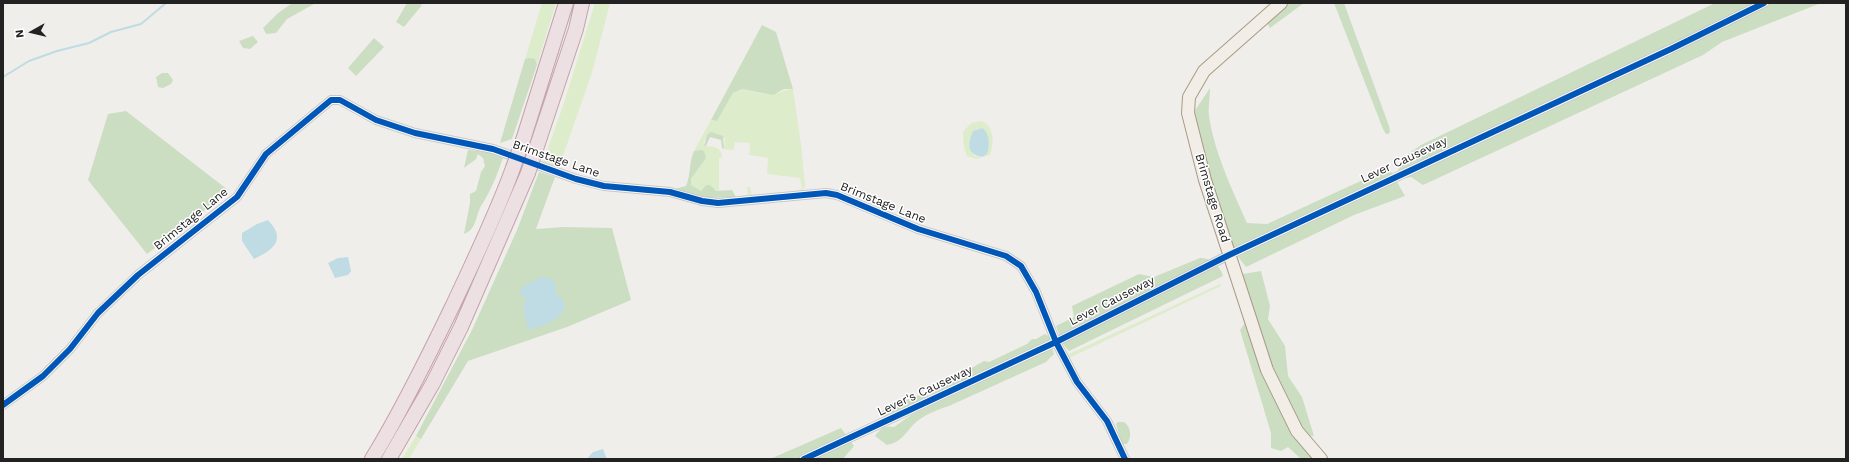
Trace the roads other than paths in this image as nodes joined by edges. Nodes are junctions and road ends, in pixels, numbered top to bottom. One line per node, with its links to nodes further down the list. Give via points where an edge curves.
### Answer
1 (566, 3): 8 (highway, bridge, via 502,199 432,350)
2 (582, 3): 9 (highway, bridge, via 560,80 528,173 461,327 433,383)
3 (1281, 3): 5 (main road, Brimstage Road, via 1204,71 1189,97 1188,113 1204,180)
4 (1764, 3): 5 (street, Lever Causeway)
5 (1229, 255): 6 (street, Lever Causeway); 12 (main road, Brimstage Road, via 1267,370 1297,431)
6 (1056, 342): 7 (street, Brimstage Lane, via 1021,266 1006,256 918,229 837,195 813,193 718,203 670,192 604,186 576,179 493,149 415,133 376,120 340,100 331,100 266,154 237,197 138,275 98,313 70,349 43,376); 10 (street, Lever's Causeway); 11 (street, Brimstage Lane, via 1077,382 1108,420)
7 (3, 405)
8 (372, 459)
9 (389, 459)
10 (804, 459)
11 (1126, 459)
12 (1321, 459)

